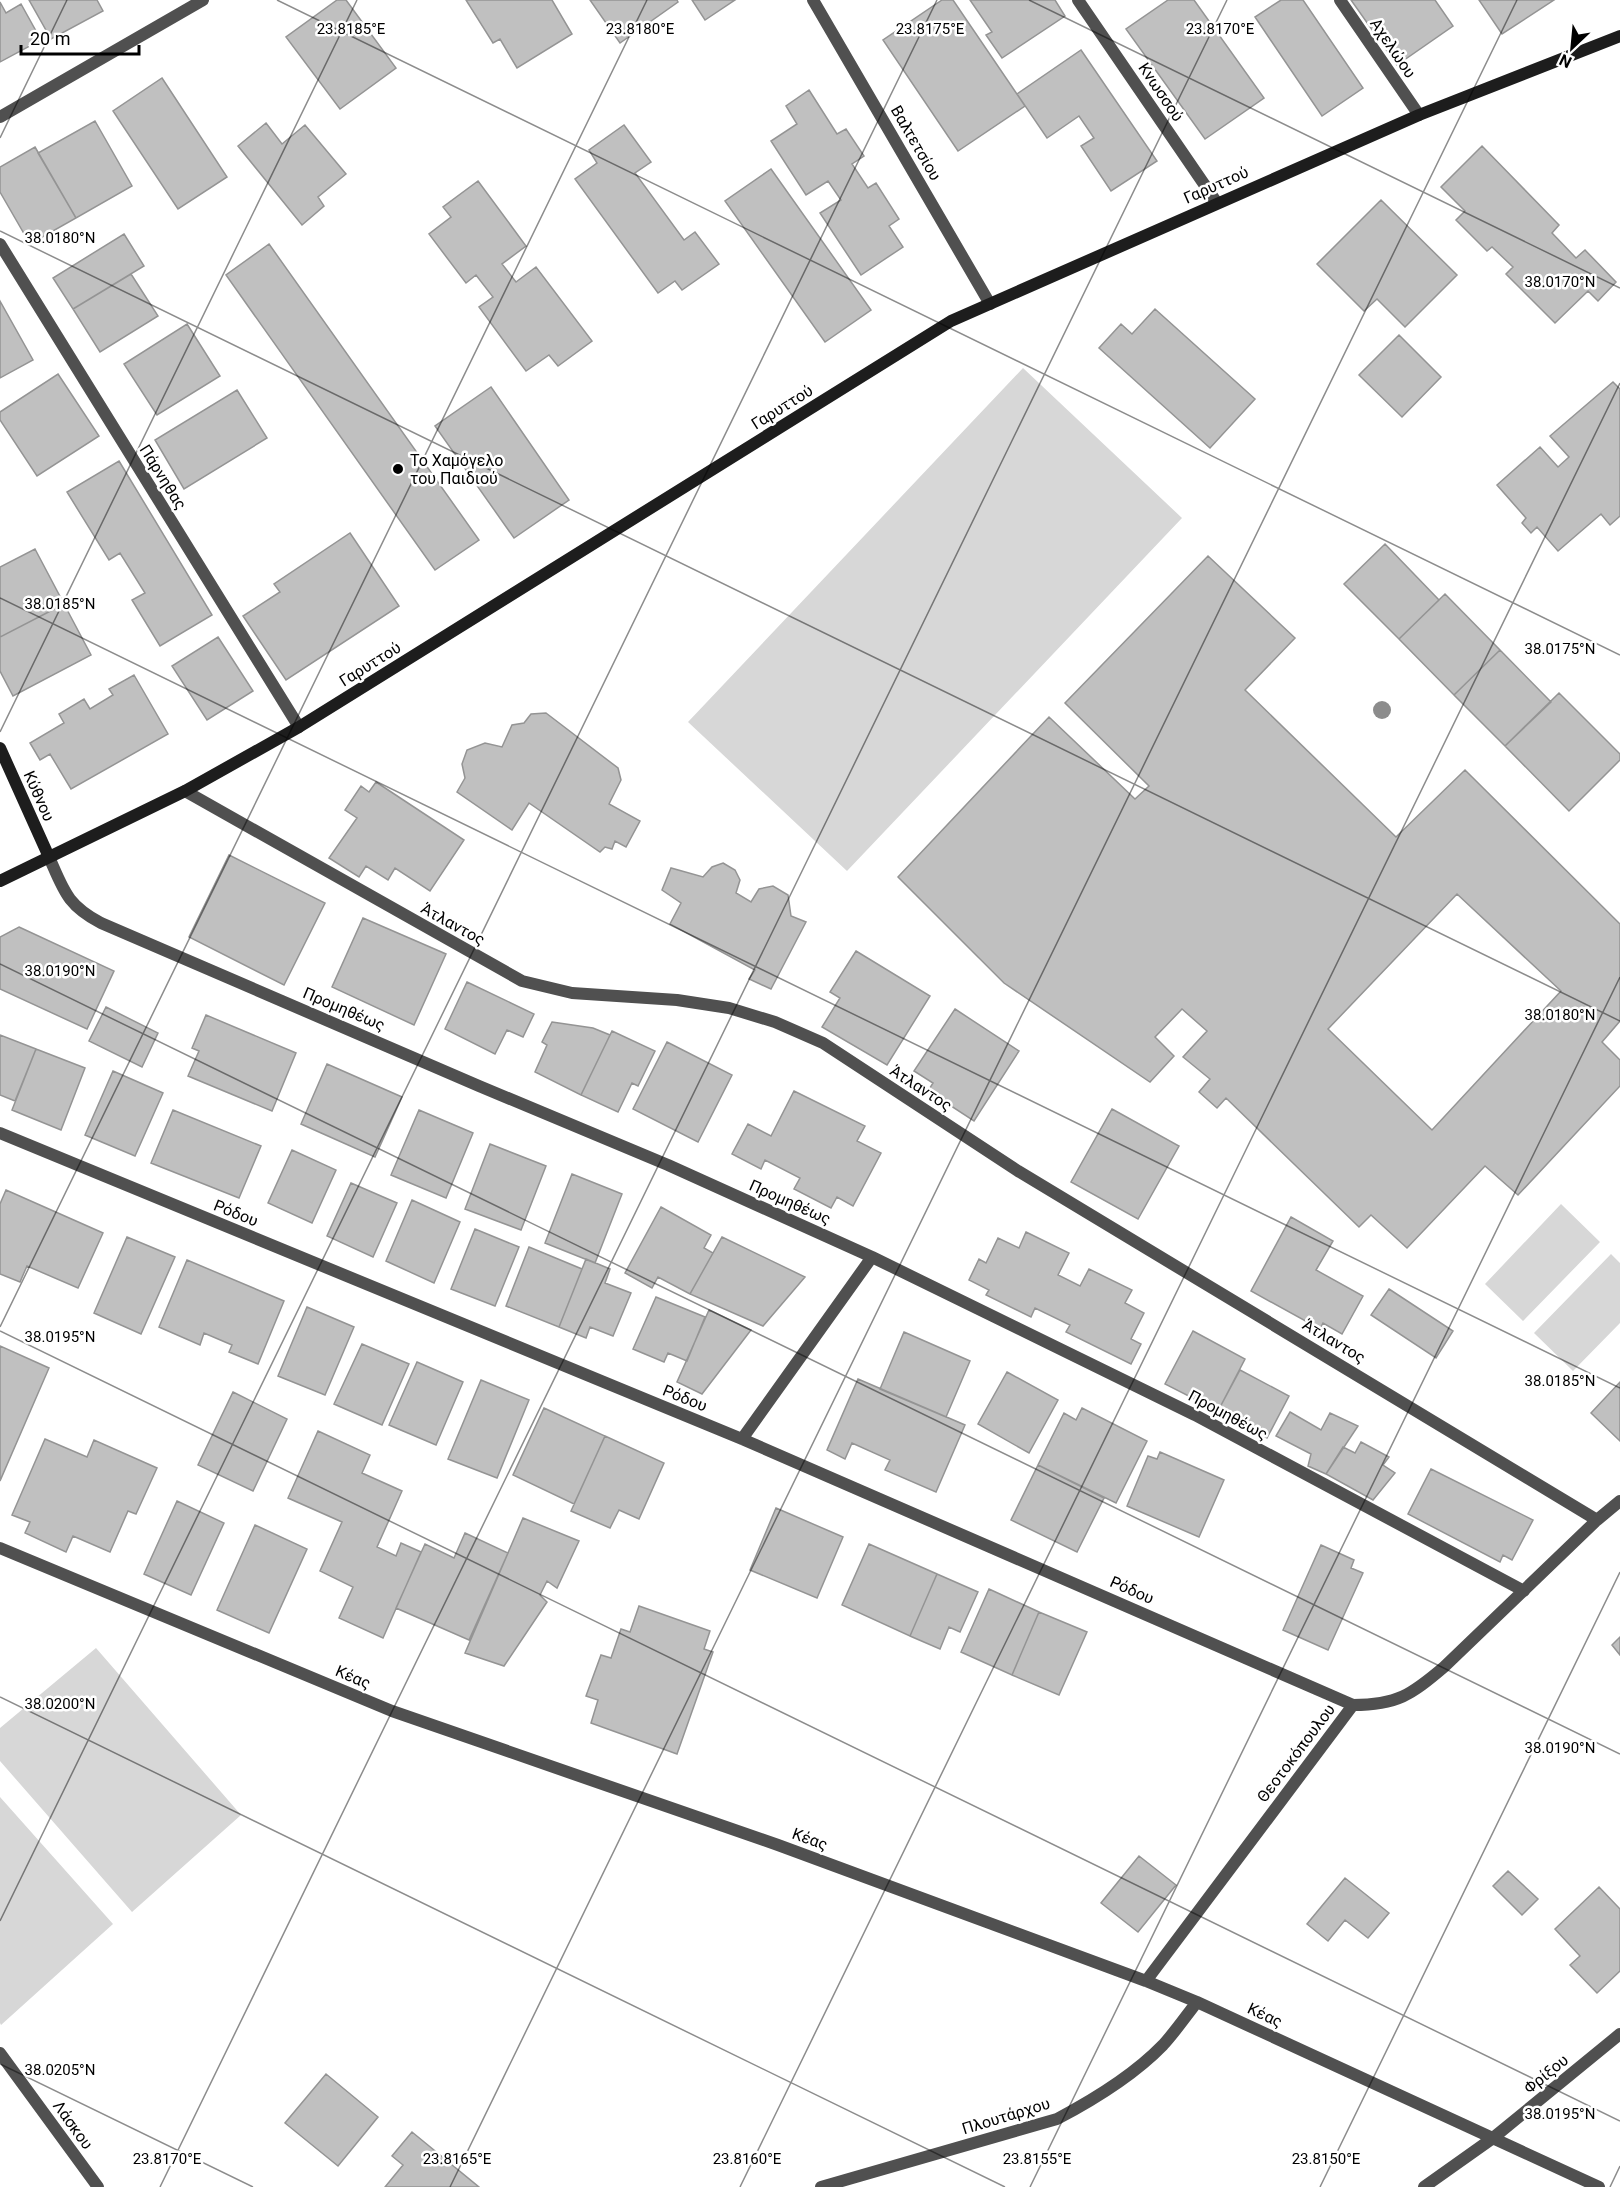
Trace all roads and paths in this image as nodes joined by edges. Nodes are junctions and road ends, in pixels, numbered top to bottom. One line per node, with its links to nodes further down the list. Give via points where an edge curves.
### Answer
1 (203, 0): 7 (street)
2 (813, 0): 10 (street, Βαλτετσίου)
3 (1078, 0): 8 (street, Κνωσσού)
4 (1340, 0): 6 (street, Αχελώου)
5 (1620, 36): 6 (street, Γαρυττού)
6 (1419, 116): 8 (street, Γαρυττού)
7 (0, 117)
8 (1217, 203): 10 (street, Γαρυττού)
9 (0, 244): 11 (street, Πάρνηθας)
10 (990, 304): 11 (street, Γαρυττού, via 951,321)
11 (299, 727): 13 (street, Γαρυττού)
12 (0, 748): 14 (street, Κύθνου)
13 (185, 791): 14 (street, Γαρυττού); 20 (street, Άτλαντος, via 522,981 572,993 677,1000 729,1008 823,1043 1018,1171)
14 (49, 857): 15 (street, Γαρυττού); 17 (street, Προμηθέως, via 65,894 75,906 101,923 668,1165)
15 (0, 881)
16 (0, 1133): 18 (street, Ρόδου)
17 (872, 1257): 18 (street); 22 (street, Προμηθέως, via 1195,1415)
18 (742, 1439): 23 (street, Ρόδου)
19 (1620, 1501): 20 (street, Θεοτοκόπουλου)
20 (1596, 1520): 22 (street, Θεοτοκόπουλου)
21 (0, 1548): 24 (street, Κέας, via 392,1711 778,1845)
22 (1524, 1591): 23 (street, Θεοτοκόπουλου, via 1422,1686 1393,1701)
23 (1353, 1705): 24 (street, Θεοτοκόπουλου)
24 (1146, 1981): 25 (street, Κέας)
25 (1197, 2002): 28 (street, Κέας); 31 (street, Πλουτάρχου, via 1162,2045 1134,2070 1093,2100 1057,2119)
26 (1620, 2034): 28 (street, Φρίξου)
27 (0, 2053): 30 (street, Λάσκου)
28 (1493, 2138): 29 (street, Φρίξου); 34 (street, Κέας)
29 (1448, 2172): 32 (street, Φρίξου); 33 (street)
30 (98, 2187)
31 (821, 2187)
32 (1424, 2187)
33 (1444, 2187)
34 (1599, 2187)

